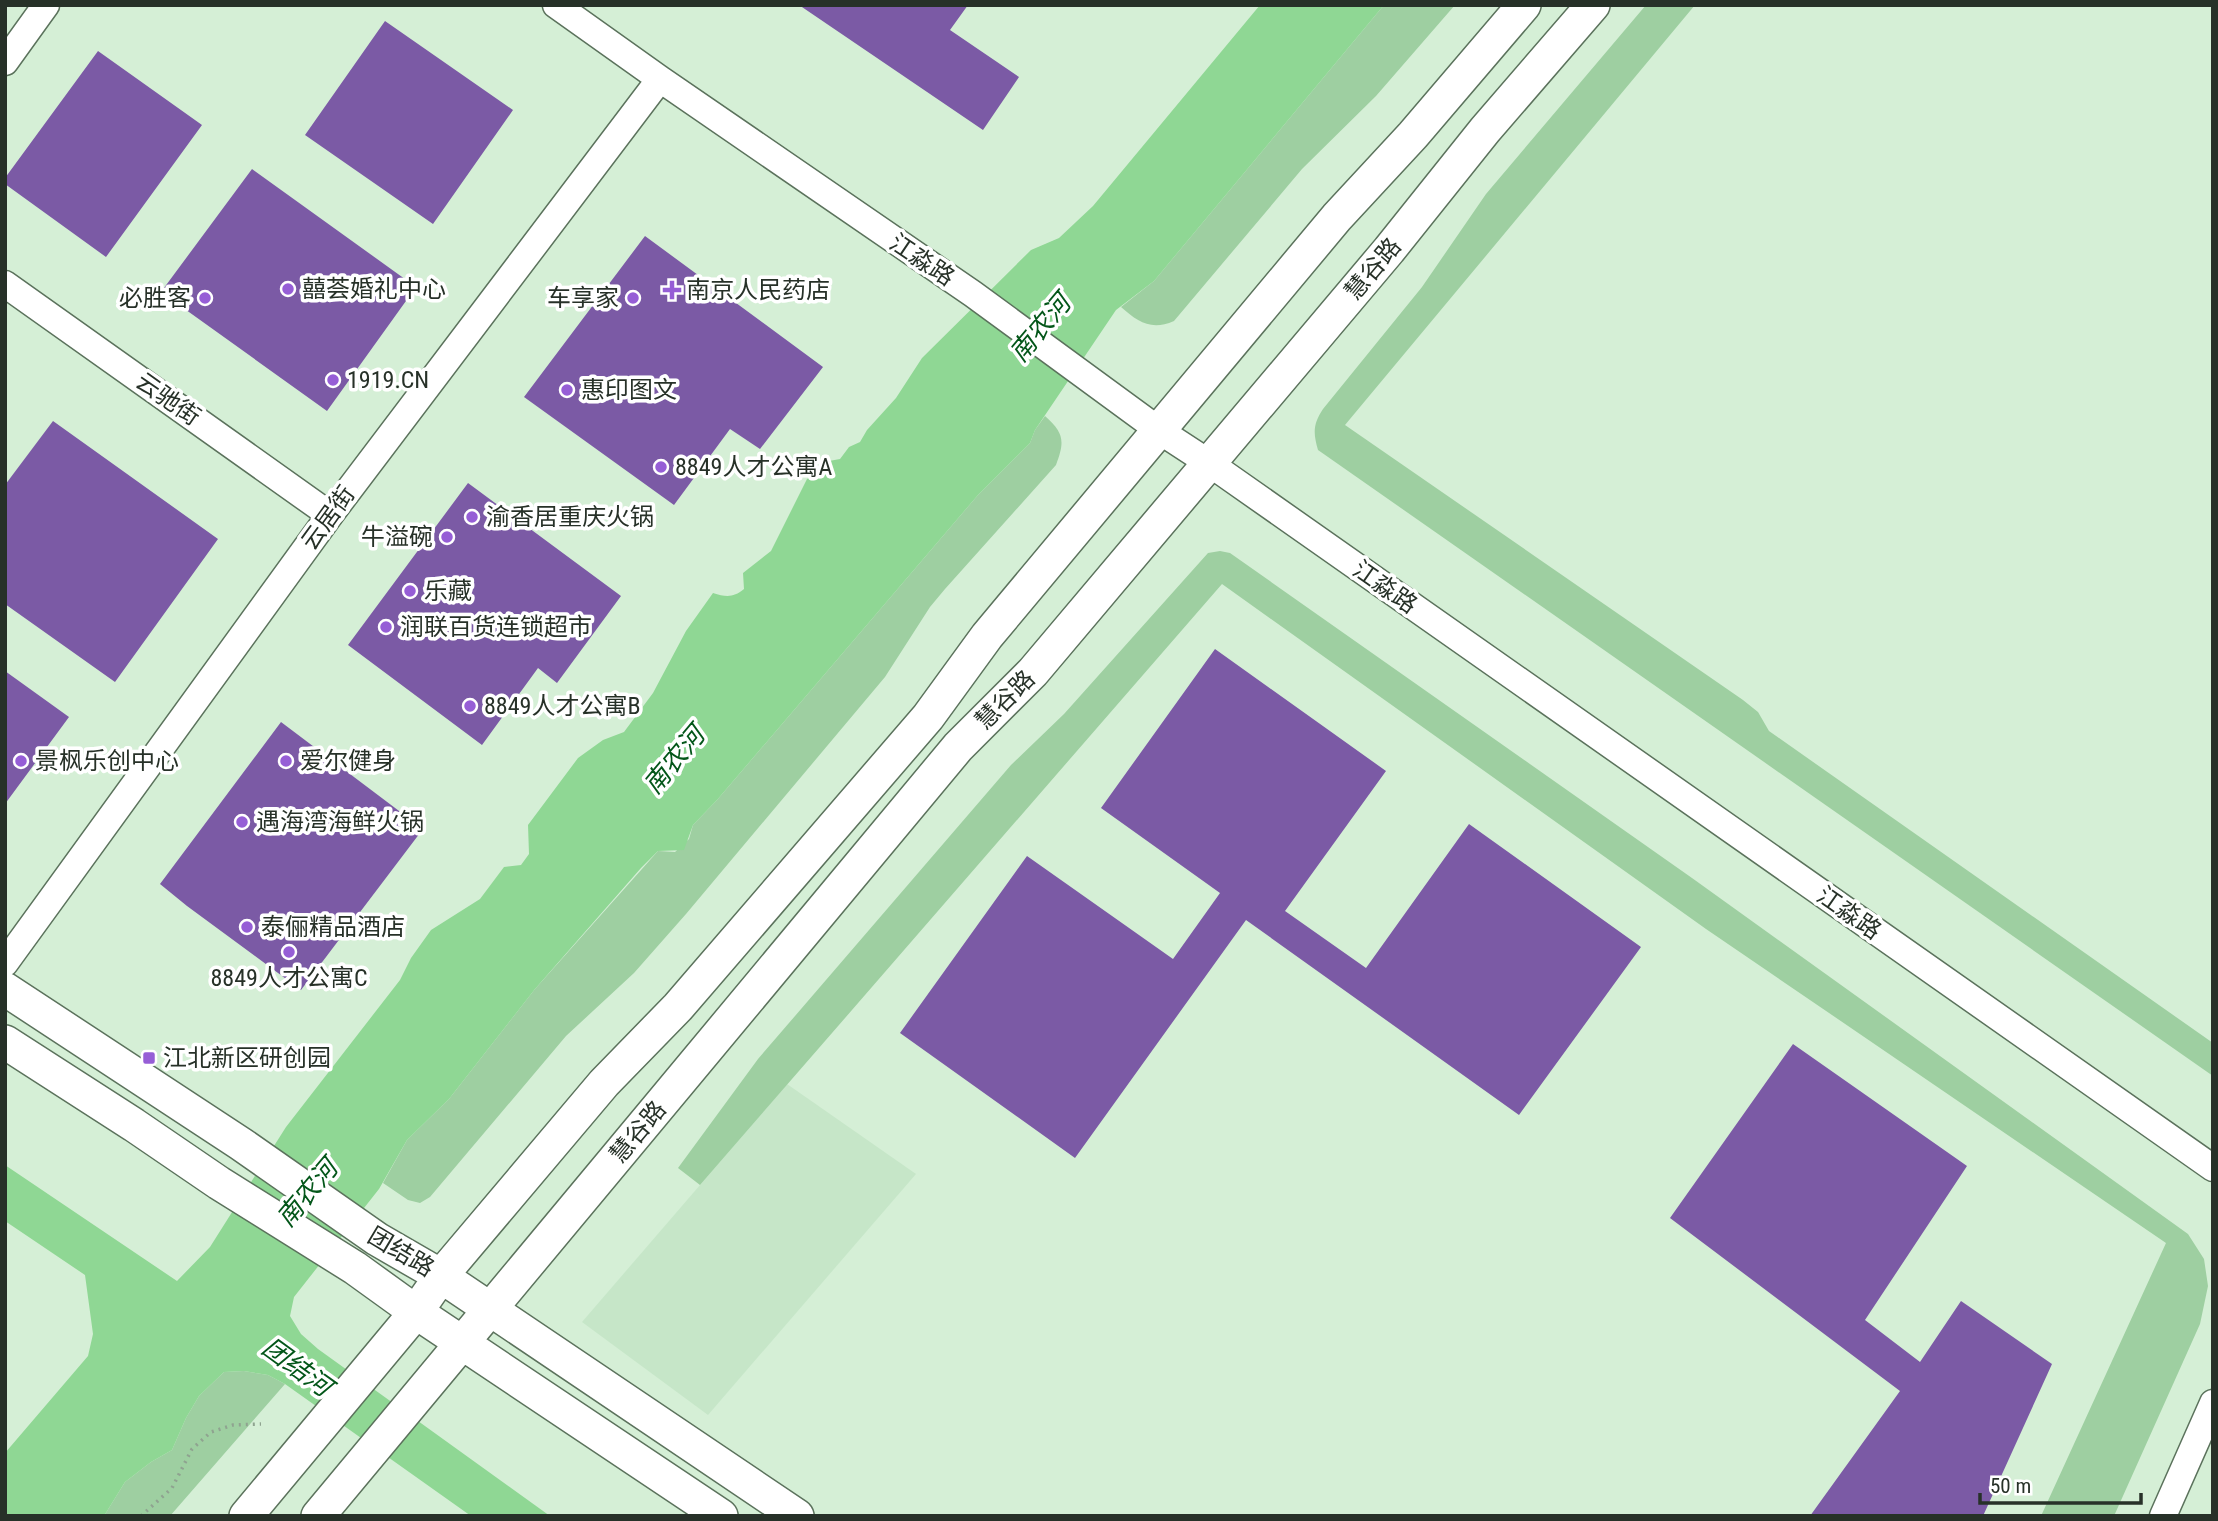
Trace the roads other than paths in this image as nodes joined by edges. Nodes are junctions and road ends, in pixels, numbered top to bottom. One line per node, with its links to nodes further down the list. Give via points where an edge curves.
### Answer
1 (46, 5): 5 (street)
2 (556, 5): 6 (street, 江淼路)
3 (1524, 5): 8 (main road, 慧谷路, via 1337,217)
4 (1594, 5): 9 (main road, 慧谷路)
5 (5, 62)
6 (660, 79): 8 (street, 江淼路, via 973,294); 10 (street, 云居街)
7 (5, 284): 10 (street, 云驰街)
8 (1160, 431): 9 (street, 江淼路); 15 (main road, 慧谷路, via 987,636 928,717 678,1007 604,1083)
9 (1209, 463): 14 (street, 江淼路); 16 (main road, 慧谷路, via 1033,672 949,758)
10 (330, 515): 11 (street, 云居街)
11 (5, 963)
12 (5, 989): 15 (main road, 团结路, via 377,1239)
13 (5, 1042): 17 (main road, 团结路)
14 (2213, 1168)
15 (441, 1276): 16 (main road, 团结路); 17 (main road, 慧谷路)
16 (490, 1309): 18 (main road, 慧谷路); 23 (main road, 团结路)
17 (416, 1312): 18 (main road, 团结路); 20 (main road, 慧谷路)
18 (462, 1343): 21 (main road, 慧谷路); 22 (main road, 团结路)
19 (2213, 1403): 24 (street)
20 (246, 1516)
21 (318, 1516)
22 (722, 1516)
23 (797, 1516)
24 (2163, 1516)

